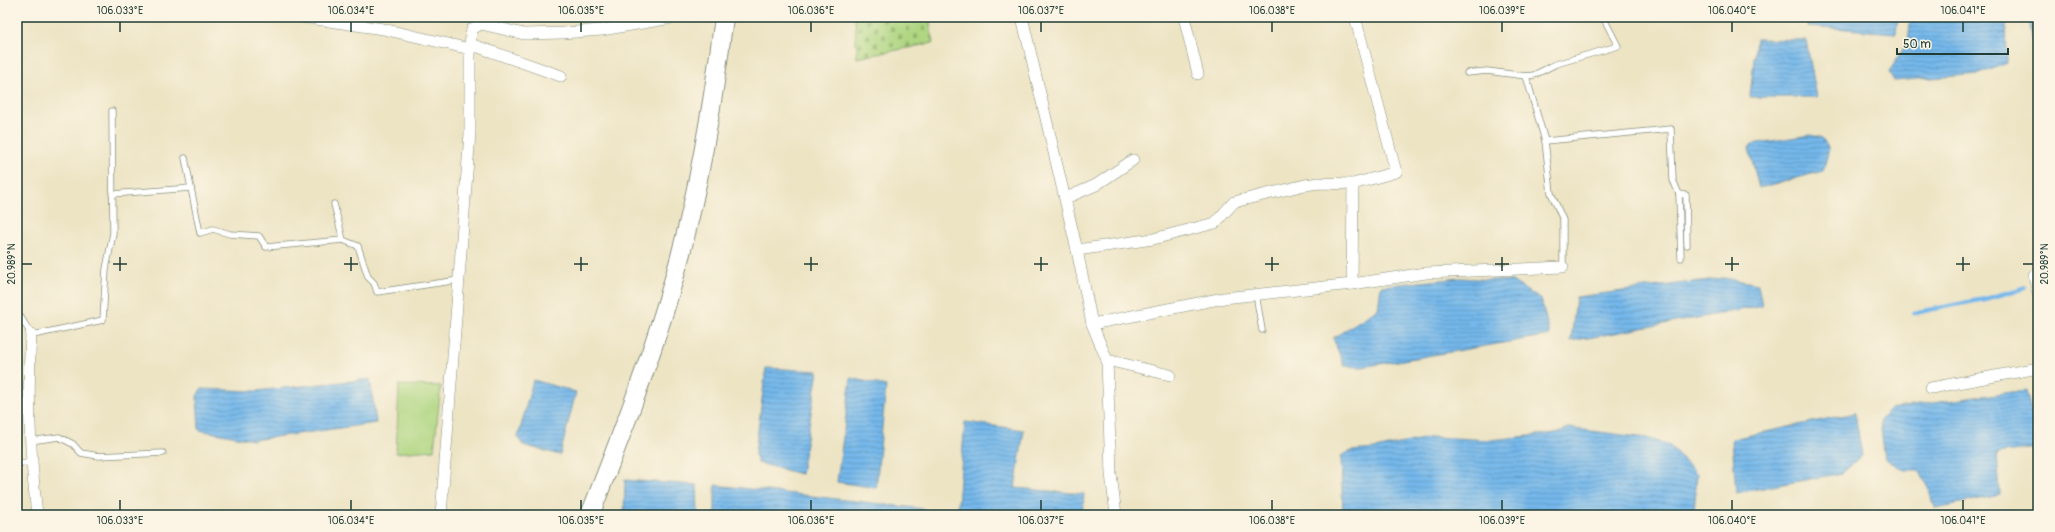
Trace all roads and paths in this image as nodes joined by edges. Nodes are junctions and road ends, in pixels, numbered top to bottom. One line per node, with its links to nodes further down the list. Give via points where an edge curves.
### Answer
1 (302, 17): 8 (street, via 383,28)
2 (677, 17): 8 (street, via 602,30 556,33 524,34 481,24 472,29)
3 (724, 17): 47 (main road, via 713,105 675,275 625,426)
4 (1022, 17): 21 (street)
5 (1184, 17): 10 (street)
6 (1355, 17): 17 (street, via 1396,172)
7 (1603, 17): 12 (lane, via 1618,46 1556,64 1534,75)
8 (470, 47): 11 (street); 29 (street, via 470,133)
9 (1467, 73): 12 (lane, via 1486,71)
10 (1198, 74)
11 (561, 76)
12 (1526, 76): 14 (lane)
13 (112, 111): 19 (lane)
14 (1545, 141): 20 (lane, via 1671,129 1673,180); 27 (lane, via 1551,193 1563,220)
15 (185, 158): 18 (lane)
16 (1133, 160): 21 (street, via 1096,184)
17 (1353, 184): 25 (street, via 1305,185 1234,202 1215,224 1153,239); 30 (street)
18 (191, 188): 19 (lane); 23 (lane, via 200,233 213,229 230,234 259,236 266,247)
19 (112, 194): 36 (lane, via 113,233 106,269 103,320)
20 (1679, 194): 24 (lane, via 1686,195); 26 (lane)
21 (1066, 198): 25 (street)
22 (334, 204): 23 (lane)
23 (343, 240): 29 (lane, via 358,246 368,277 374,283 377,292)
24 (1687, 245)
25 (1077, 250): 34 (street)
26 (1681, 258)
27 (1563, 267): 30 (street, via 1426,273)
28 (2034, 275): 32 (street)
29 (459, 280): 46 (street)
30 (1352, 284): 31 (street)
31 (1256, 294): 34 (street); 35 (lane)
32 (2038, 294)
33 (17, 311): 36 (lane)
34 (1092, 324): 37 (street)
35 (1262, 330)
36 (31, 334): 41 (street, via 28,381)
37 (1107, 360): 39 (street); 48 (street, via 1111,474)
38 (2038, 368): 40 (street)
39 (1170, 374)
40 (1931, 388)
41 (30, 441): 42 (lane, via 59,437 73,444 81,453 99,456); 44 (street)
42 (163, 452)
43 (17, 463): 44 (lane)
44 (31, 463): 45 (street)
45 (37, 515)
46 (441, 515)
47 (590, 515)
48 (1116, 515)

